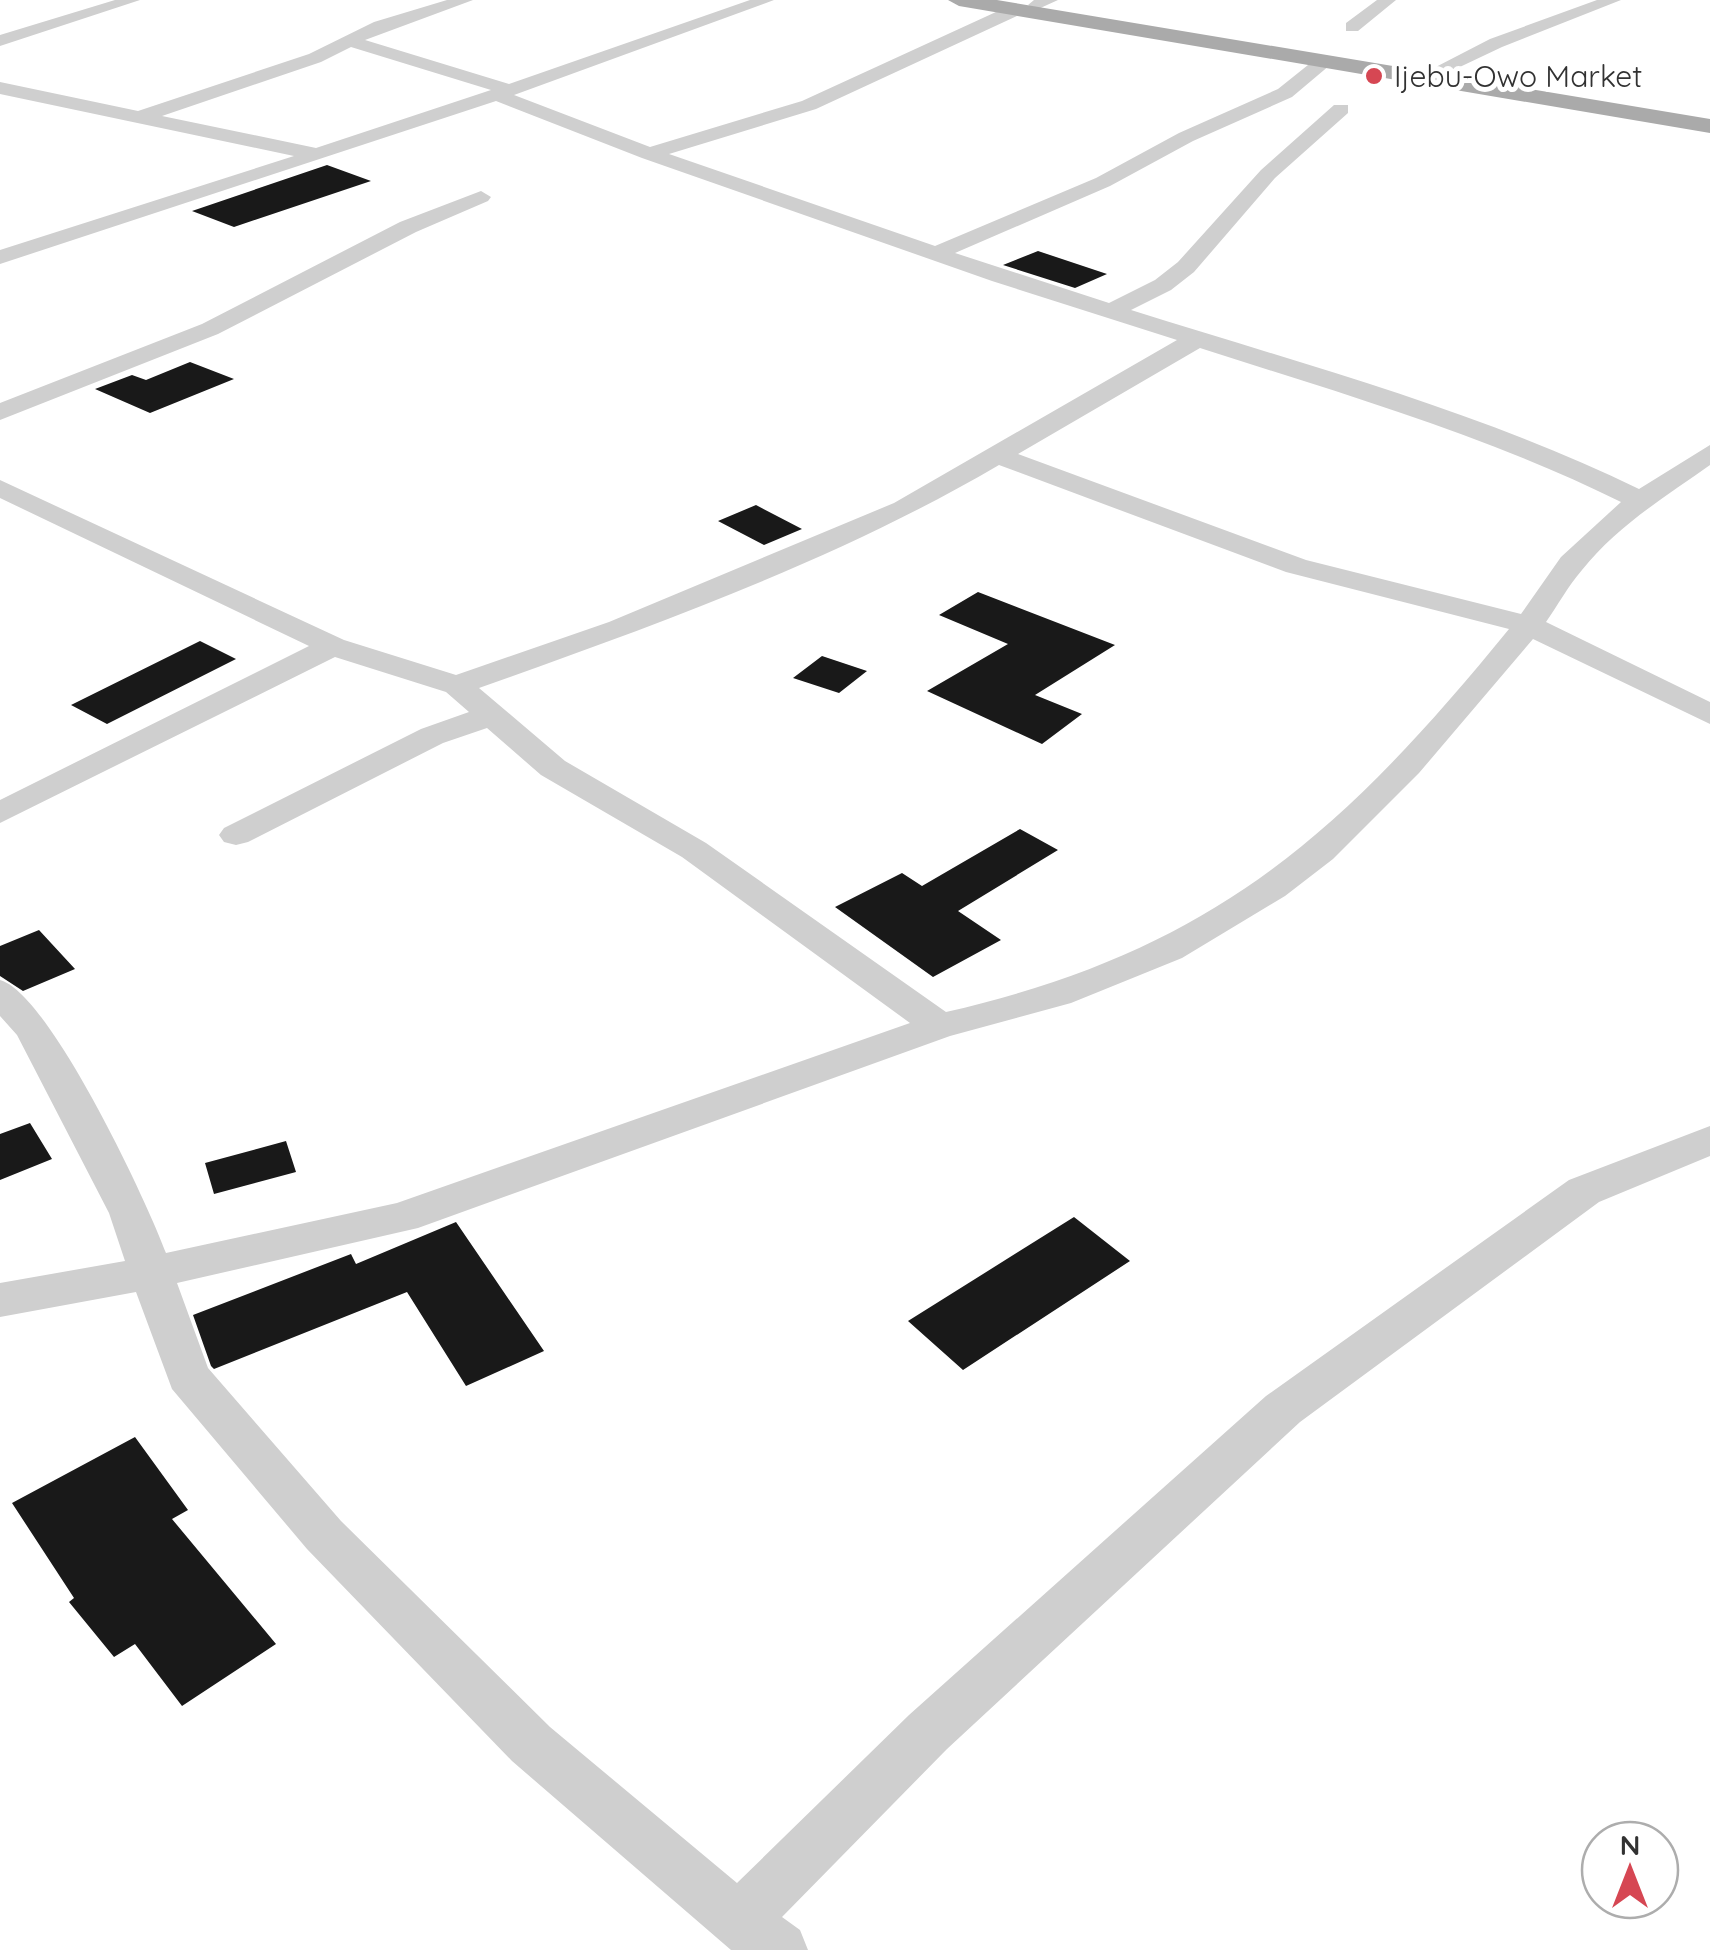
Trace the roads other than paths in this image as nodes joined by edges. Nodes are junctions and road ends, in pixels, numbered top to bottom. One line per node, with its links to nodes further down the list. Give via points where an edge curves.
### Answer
1 (105, 0): 6 (street)
2 (465, 0): 11 (street, via 380,26)
3 (766, 0): 15 (street)
4 (959, 0): 8 (main road)
5 (1388, 0): 9 (street)
6 (128, 1): 10 (street)
7 (1604, 1): 13 (street)
8 (1027, 4): 12 (main road); 13 (main road); 21 (street, via 808,104)
9 (1352, 28)
10 (0, 42)
11 (353, 42): 15 (street); 17 (street)
12 (1324, 61): 19 (main road); 23 (street, via 1285,93)
13 (1439, 70): 18 (main road)
14 (0, 88): 17 (street)
15 (504, 92): 20 (street); 21 (street)
16 (1341, 109): 25 (street, via 1268,174 1186,267)
17 (140, 117): 20 (street)
18 (1710, 117)
19 (1710, 126)
20 (316, 154): 24 (street)
21 (648, 154): 23 (street)
22 (481, 197): 27 (street, via 408,226 210,329)
23 (939, 252): 25 (street)
24 (0, 257)
25 (1112, 311): 26 (street)
26 (1197, 339): 29 (street); 32 (street, via 1473,426)
27 (0, 412)
28 (1710, 453): 30 (street)
29 (1000, 456): 33 (street, via 1296,566); 35 (street, via 904,509 620,628)
30 (1698, 473): 32 (street)
31 (0, 488): 34 (street)
32 (1638, 499): 33 (street, via 1580,553)
33 (1529, 625): 36 (street); 41 (street, via 1364,812 1237,916 1095,982)
34 (333, 646): 35 (street); 38 (street)
35 (458, 685): 37 (street)
36 (1710, 714)
37 (492, 715): 39 (street, via 432,736); 41 (street, via 553,768 694,850)
38 (0, 812)
39 (236, 835)
40 (0, 992): 43 (street, via 33,1029 130,1214)
41 (940, 1026): 43 (street, via 403,1218)
42 (1710, 1140): 45 (street, via 1584,1191 1283,1409 928,1732)
43 (150, 1273): 44 (street); 45 (street, via 188,1376 324,1535 530,1744)
44 (0, 1300)
45 (739, 1922): 46 (street)
46 (779, 1950)

